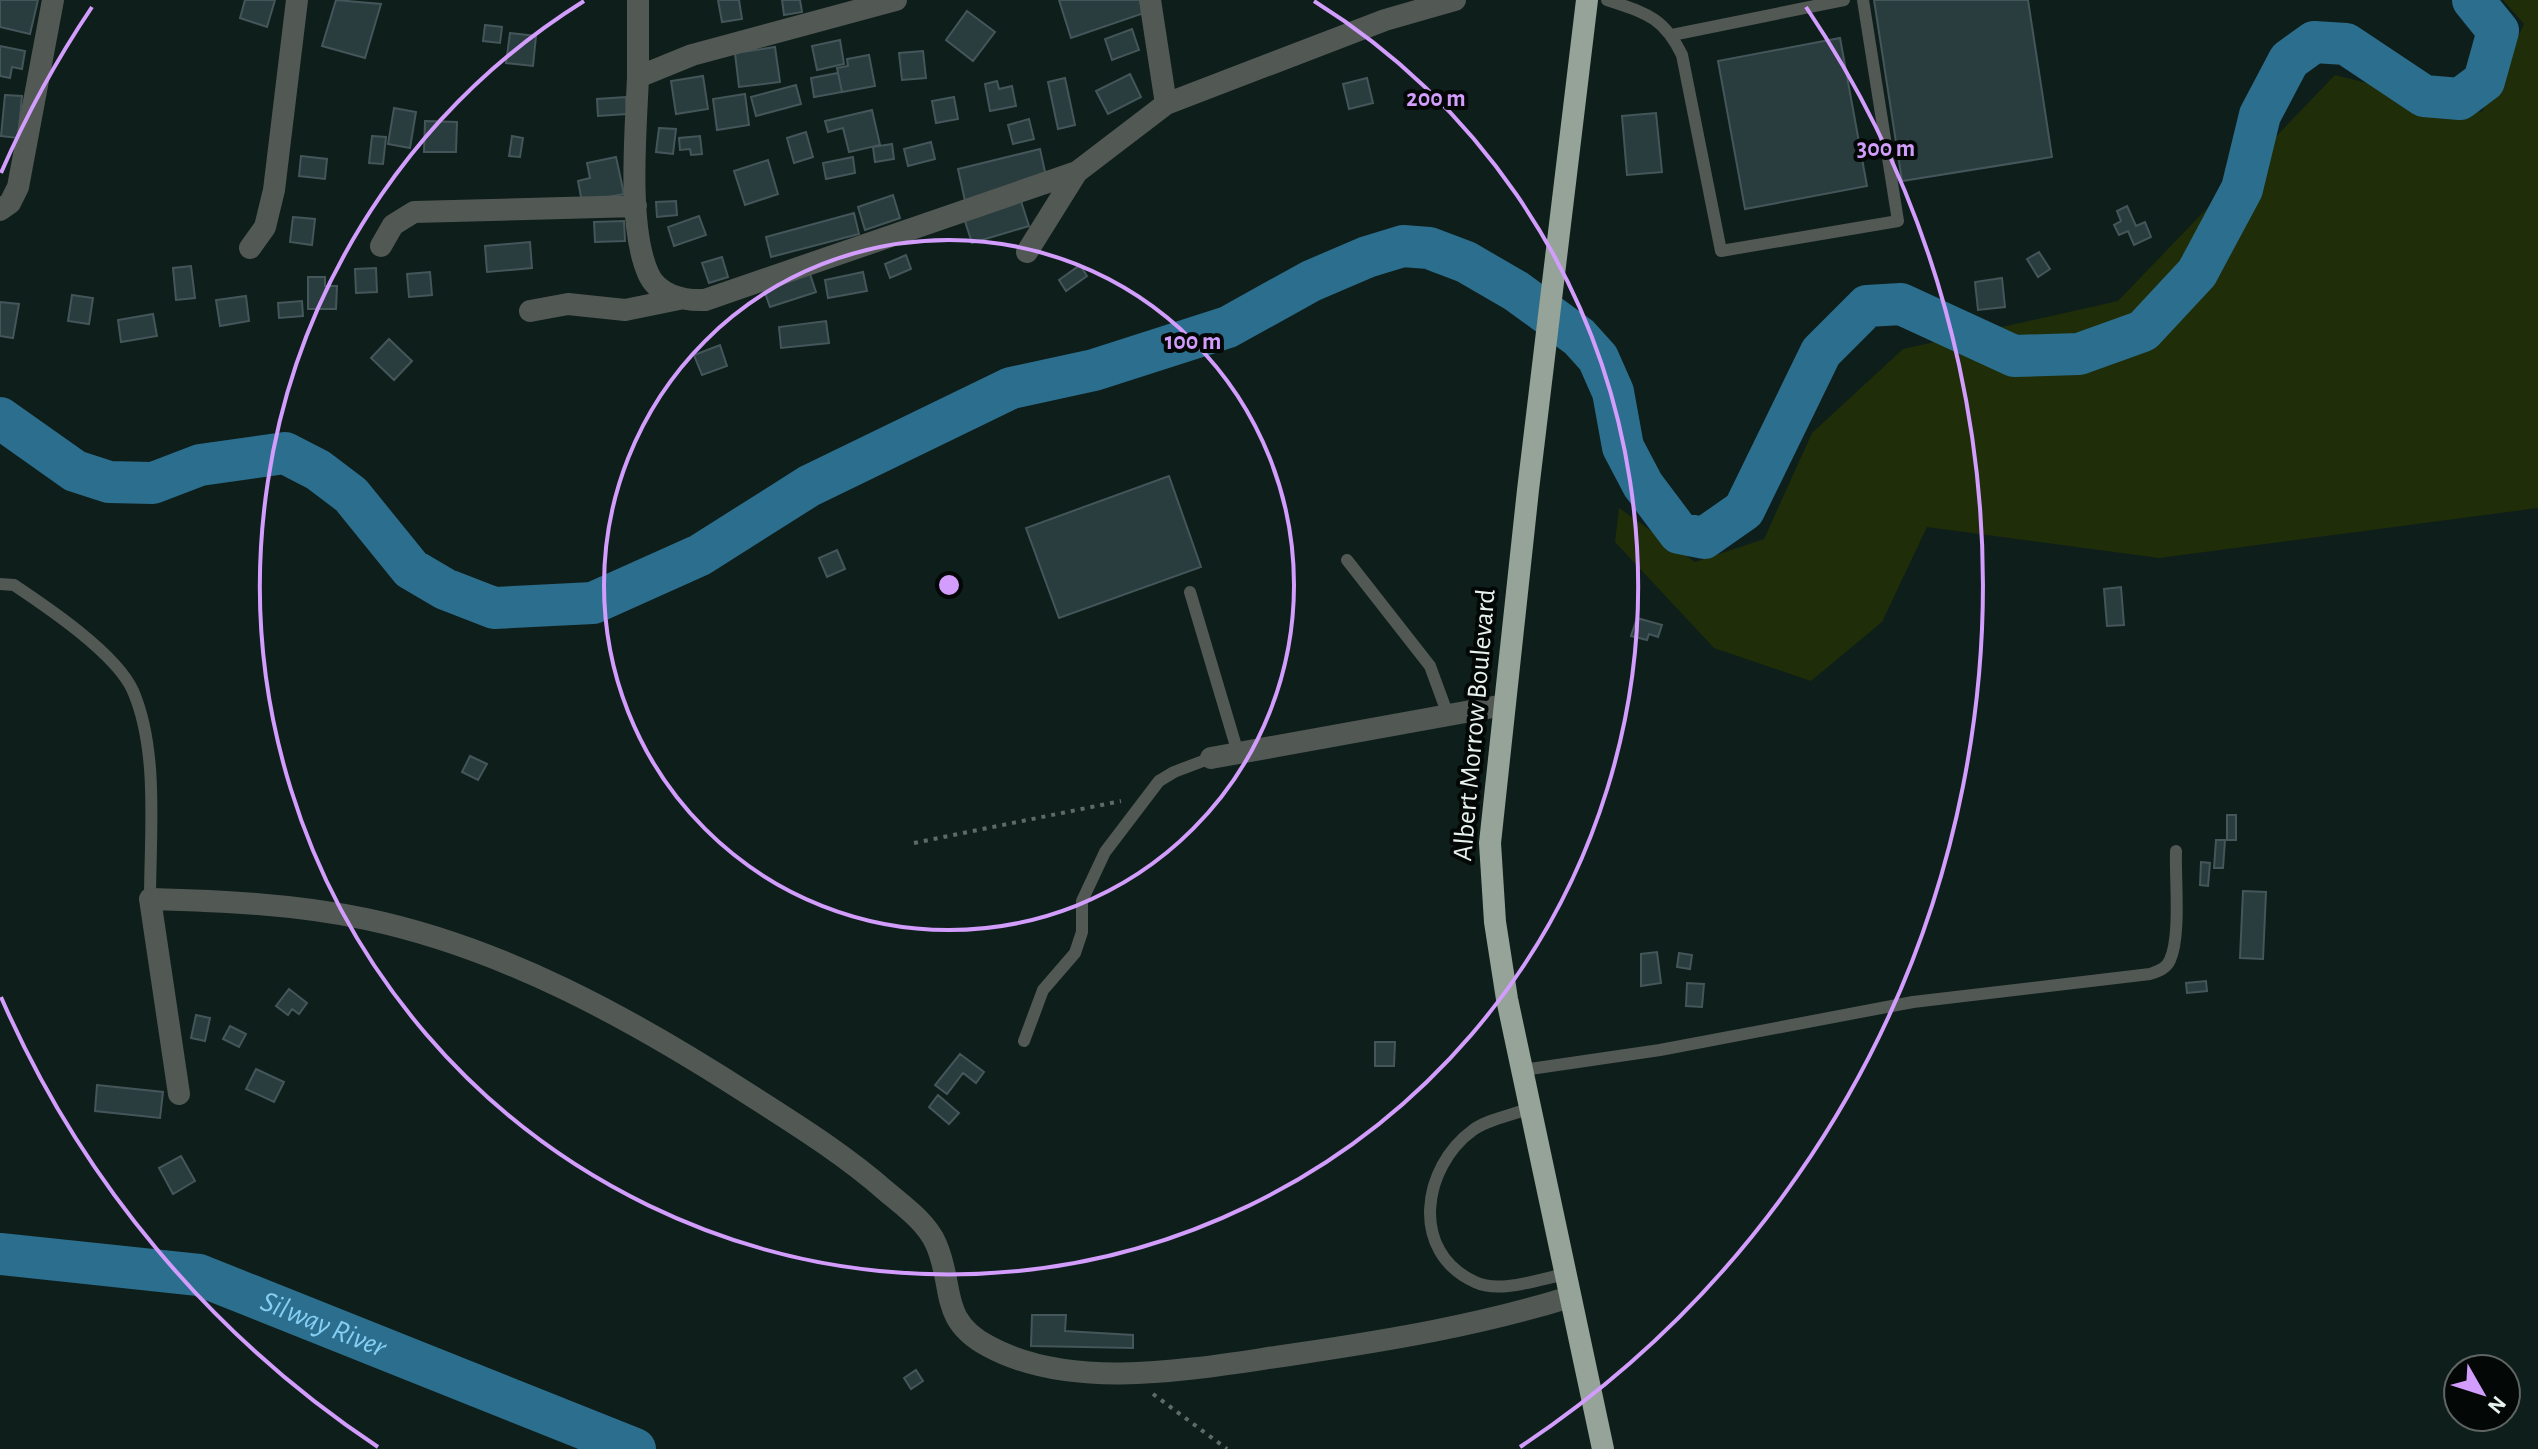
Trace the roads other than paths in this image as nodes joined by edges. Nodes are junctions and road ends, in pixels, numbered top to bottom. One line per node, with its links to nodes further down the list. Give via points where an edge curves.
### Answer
1 (53, 0): 16 (street, via 18,187)
2 (297, 0): 18 (street, via 274,190 265,227)
3 (638, 0): 12 (street)
4 (896, 0): 12 (street, via 692,55)
5 (1150, 0): 13 (street)
6 (1455, 0): 13 (street, via 1385,20)
7 (1587, 0): 25 (highway, Albert Morrow Boulevard)
8 (1607, 0): 11 (lane, via 1655,17)
9 (1844, 0): 11 (lane)
10 (1863, 0): 11 (lane, via 1898,221 1721,251 1694,104)
11 (1672, 35)
12 (638, 77): 15 (street)
13 (1166, 104): 14 (street)
14 (1077, 172): 19 (street); 20 (street, via 705,300)
15 (636, 206): 17 (street, via 414,212 393,225); 20 (street, via 648,275)
16 (0, 210)
17 (381, 246)
18 (250, 248)
19 (1027, 252)
20 (679, 299): 21 (street, via 625,310 568,304)
21 (530, 311)
22 (1347, 560): 26 (lane, via 1430,666)
23 (0, 584): 30 (lane, via 14,585 90,640 133,689 150,760)
24 (1190, 592): 27 (lane)
25 (1504, 705): 26 (street); 32 (highway, Albert Morrow Boulevard, via 1490,843 1495,922)
26 (1448, 715): 27 (street)
27 (1238, 753): 28 (street)
28 (1211, 758): 31 (lane, via 1174,772 1146,796 1092,874 1082,901 1082,932 1075,953 1043,990)
29 (2176, 851): 32 (lane, via 2170,960 2150,974 1913,1002)
30 (150, 899): 33 (street); 36 (street, via 246,902 367,919 443,938 549,982 711,1070 832,1147 887,1191 922,1223 936,1245 950,1308 961,1326 987,1346 1019,1359 1125,1374 1200,1368 1489,1322)
31 (1024, 1041)
32 (1523, 1070): 34 (highway, Albert Morrow Boulevard)
33 (179, 1094)
34 (1530, 1108): 35 (highway, Albert Morrow Boulevard); 35 (lane, via 1474,1129 1442,1160 1430,1191 1432,1238 1449,1264 1476,1283 1501,1286)
35 (1566, 1274): 36 (highway, Albert Morrow Boulevard)
36 (1570, 1297): 37 (highway, Albert Morrow Boulevard)
37 (1603, 1449)

